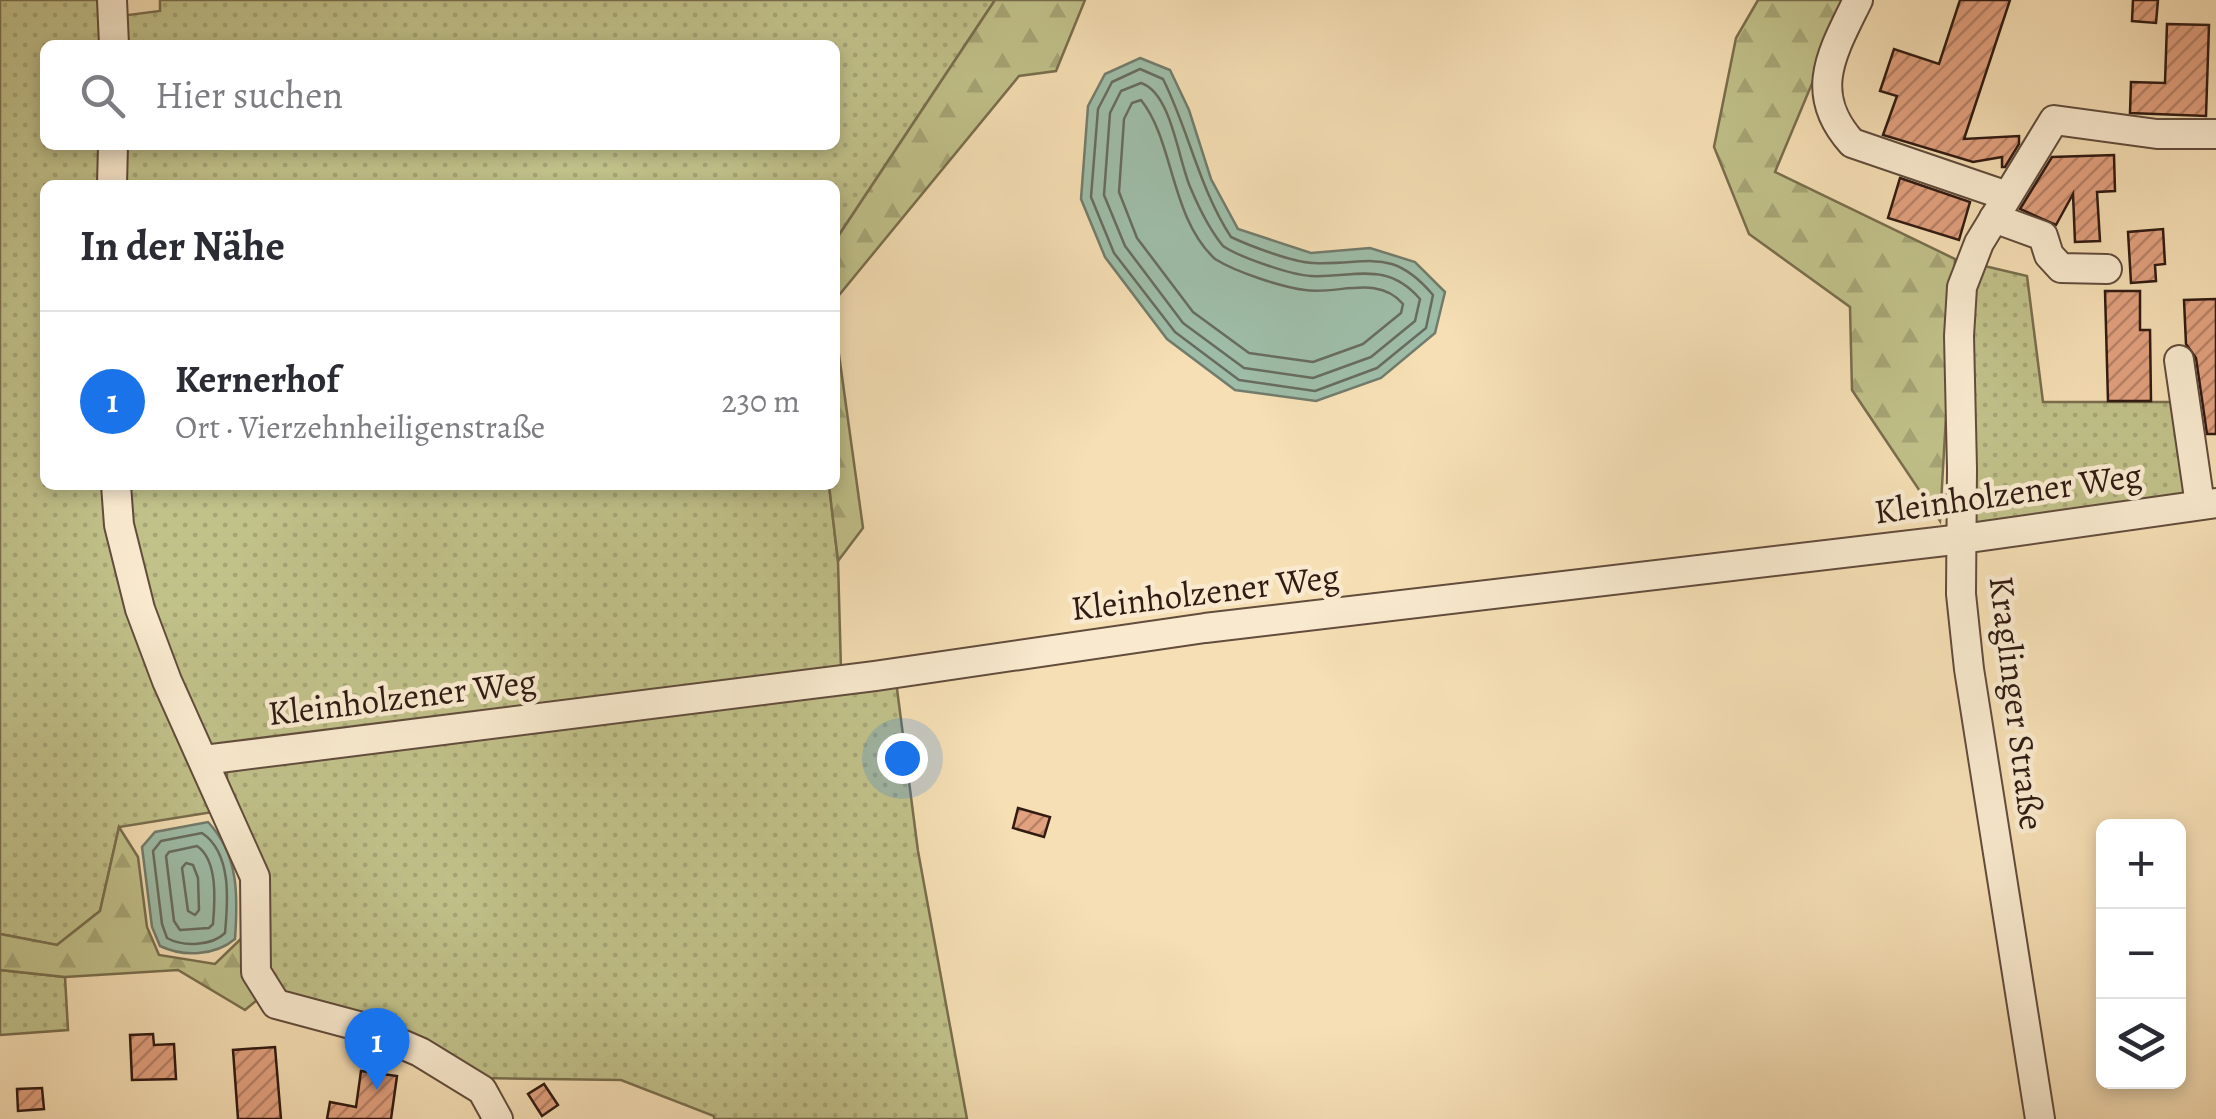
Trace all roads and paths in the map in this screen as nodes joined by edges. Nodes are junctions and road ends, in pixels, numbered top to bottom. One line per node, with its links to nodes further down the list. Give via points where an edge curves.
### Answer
1 (112, 0): 3 (street)
2 (1858, 0): 7 (street, via 1826,84 1835,125 1852,143)
3 (114, 40)
4 (2216, 134): 7 (street, Kraglinger Straße, via 2157,134 2054,120)
5 (113, 150): 6 (street)
6 (112, 180)
7 (2000, 207): 8 (street, via 2043,236 2061,268); 12 (street, Kraglinger Straße, via 1962,286)
8 (2107, 269)
9 (2180, 360): 11 (street)
10 (116, 490): 13 (street, via 140,610)
11 (2208, 504): 12 (street, Kleinholzener Weg)
12 (1962, 540): 13 (street, Kleinholzener Weg, via 1205,628); 15 (street, Kraglinger Straße, via 1968,668)
13 (204, 760): 14 (street, via 256,876 256,972 276,1004 362,1027 420,1052 482,1090)
14 (498, 1119)
15 (2040, 1119)

